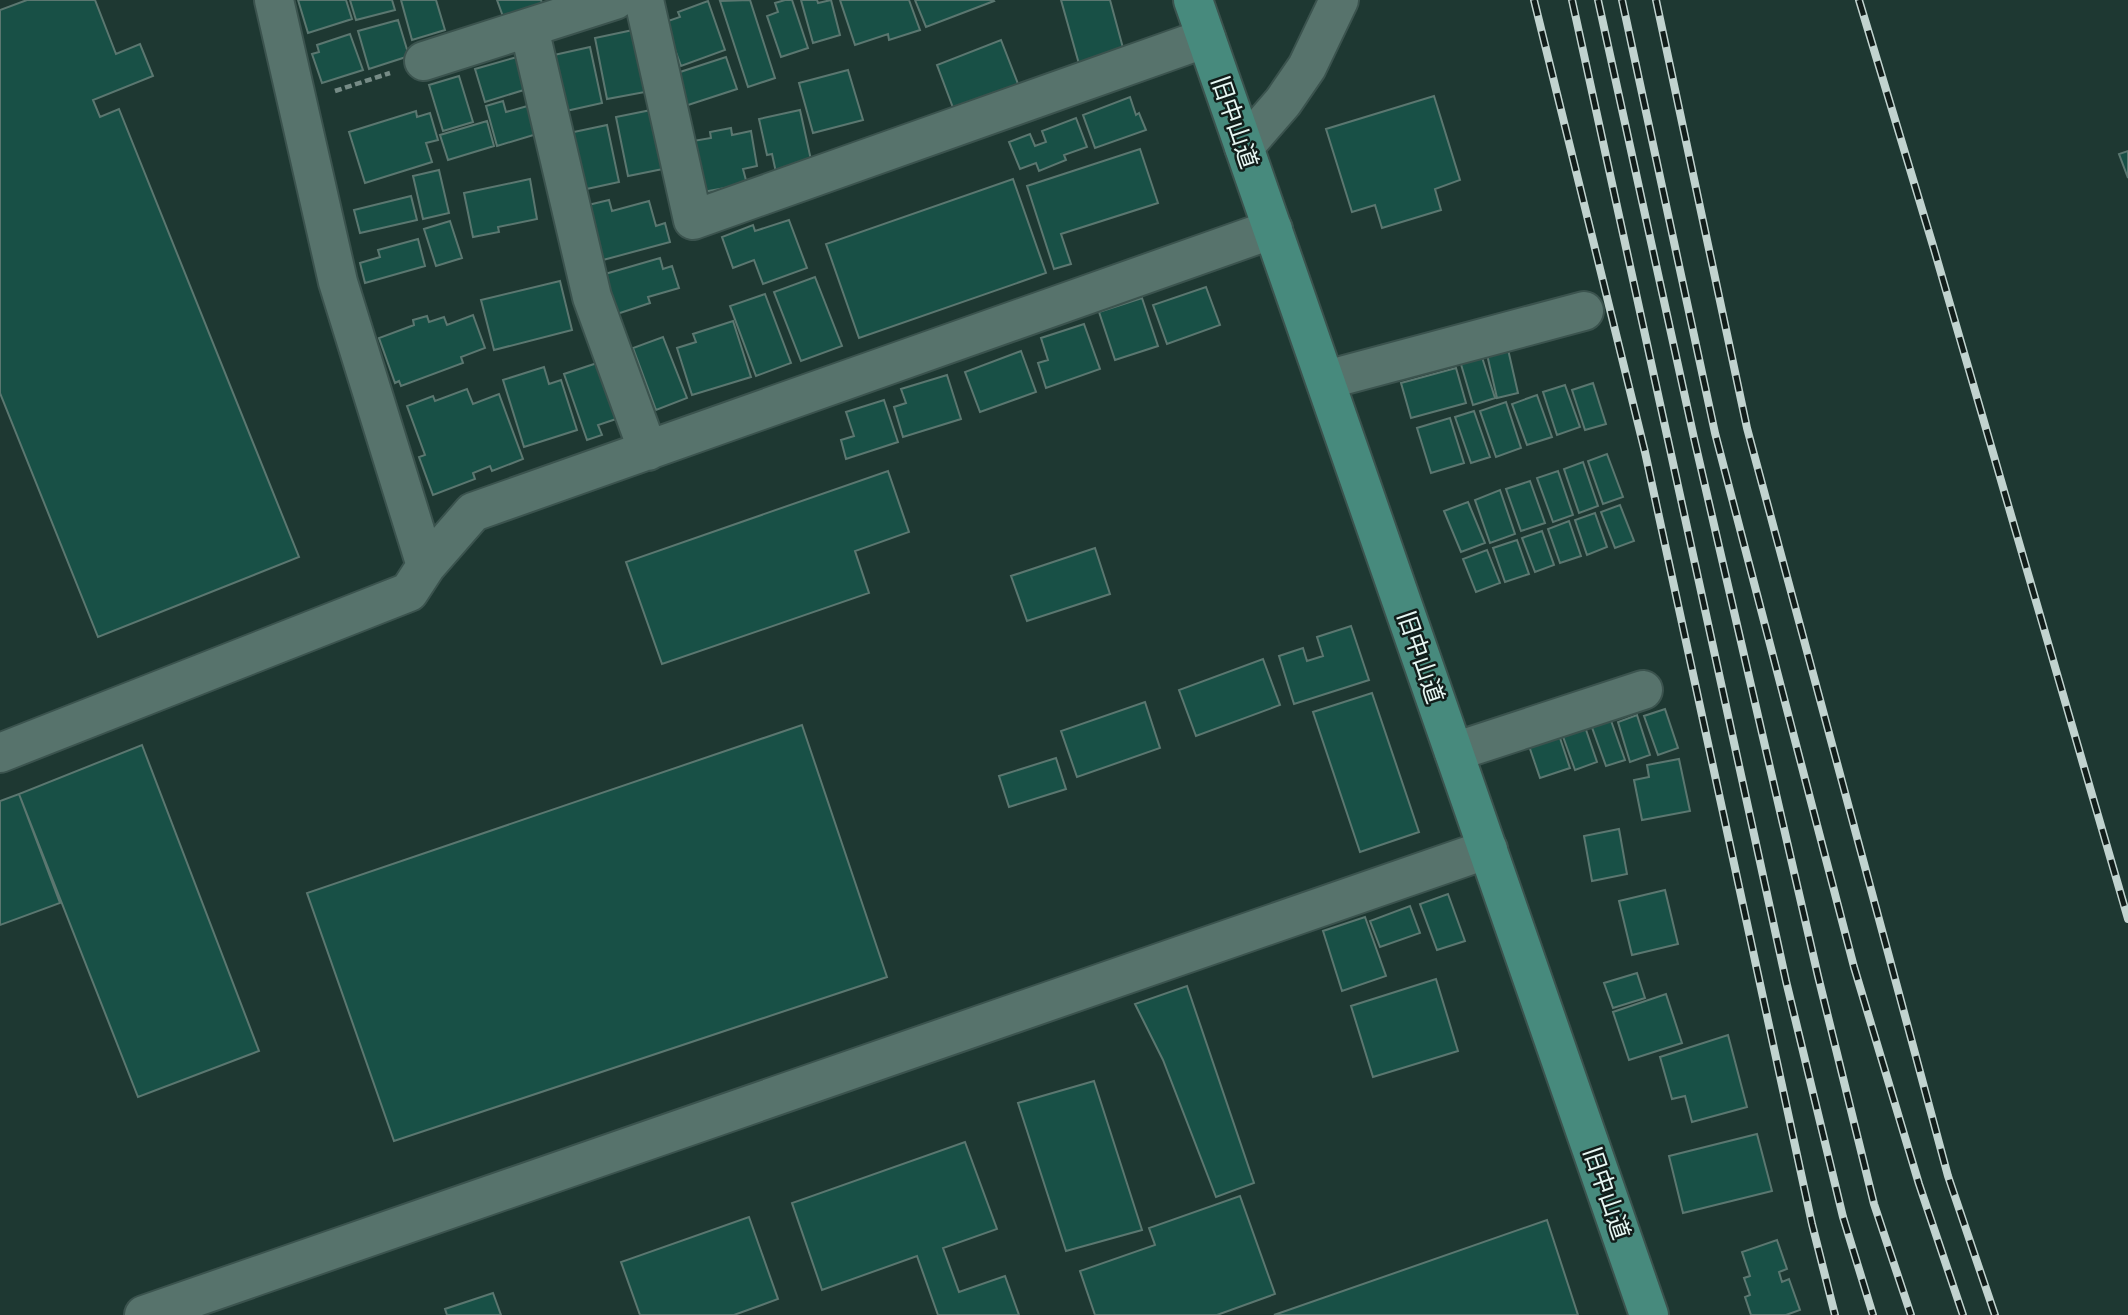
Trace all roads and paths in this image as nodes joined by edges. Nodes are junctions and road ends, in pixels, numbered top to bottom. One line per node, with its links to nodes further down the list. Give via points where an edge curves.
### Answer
1 (274, 0): 9 (street)
2 (615, 0): 6 (street)
3 (644, 0): 7 (street, via 692,220)
4 (1193, 0): 7 (main road, 旧中山道)
5 (1339, 0): 10 (street, via 1307,67)
6 (530, 28): 8 (street); 14 (street, via 592,297)
7 (1206, 38): 10 (main road, 旧中山道)
8 (424, 61): 9 (path)
9 (297, 103): 15 (street, via 338,282)
10 (1244, 147): 11 (main road, 旧中山道)
11 (1273, 229): 13 (main road, 旧中山道); 14 (street)
12 (1584, 311): 13 (street)
13 (1326, 380): 17 (main road, 旧中山道)
14 (648, 451): 15 (street, via 473,512)
15 (426, 566): 18 (street, via 409,592)
16 (1643, 690): 17 (street)
17 (1454, 752): 19 (main road, 旧中山道)
18 (0, 753)
19 (1488, 849): 20 (street); 21 (main road, 旧中山道)
20 (144, 1315)
21 (1649, 1315)

